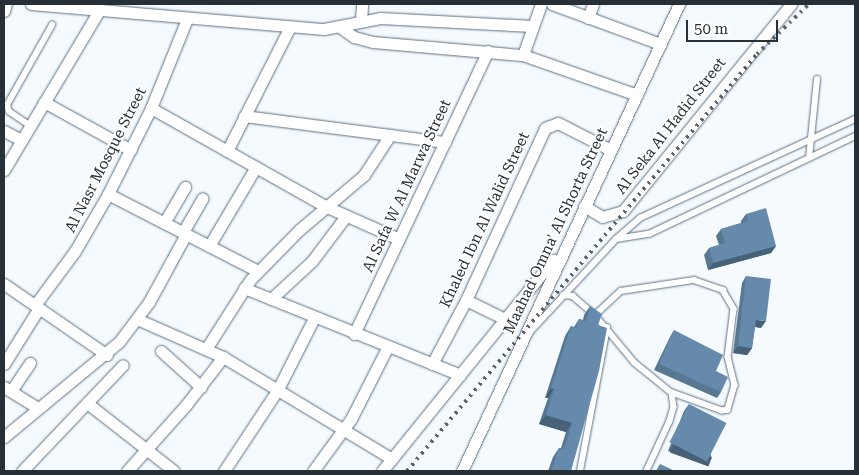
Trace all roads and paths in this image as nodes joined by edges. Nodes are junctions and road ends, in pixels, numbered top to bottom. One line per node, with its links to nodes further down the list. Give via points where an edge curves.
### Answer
1 (6, 4): 11 (street)
2 (31, 4): 10 (street)
3 (362, 4): 14 (street)
4 (541, 4): 16 (street)
5 (552, 4): 12 (street)
6 (593, 4): 12 (street)
7 (679, 4): 19 (street, Maahad Omna' Al Shorta Street)
8 (790, 4): 44 (street, Al Seka Al Hadid Street, via 623,211 602,217)
9 (130, 8): 10 (street); 13 (street)
10 (100, 9): 24 (street)
11 (4, 11)
12 (588, 18): 19 (street)
13 (187, 19): 17 (street); 25 (street, Al Nasr Mosque Street)
14 (361, 20): 16 (street, via 424,19); 18 (street)
15 (52, 25): 28 (lane, via 7,105 9,112)
16 (533, 26): 21 (street)
17 (290, 27): 18 (street); 26 (street)
18 (340, 27): 20 (street, via 354,37 373,42)
19 (661, 44): 23 (street, Maahad Omna' Al Shorta Street)
20 (488, 51): 21 (street); 34 (street, Al Safa W Al Marwa Street)
21 (522, 55): 23 (street)
22 (817, 79): 32 (lane)
23 (637, 95): 36 (street, Maahad Omna' Al Shorta Street)
24 (44, 102): 28 (street); 35 (street)
25 (151, 108): 35 (street, Al Nasr Mosque Street); 37 (street)
26 (244, 116): 30 (street); 37 (street)
27 (855, 120): 32 (lane)
28 (30, 126): 33 (street)
29 (4, 131): 33 (street)
30 (390, 135): 34 (street); 45 (street, via 372,166)
31 (855, 136): 38 (lane)
32 (811, 138): 38 (lane); 50 (lane, via 640,218)
33 (22, 140): 40 (street)
34 (445, 142): 49 (street, Al Safa W Al Marwa Street)
35 (131, 150): 42 (street, Al Nasr Mosque Street)
36 (611, 150): 44 (street, Maahad Omna' Al Shorta Street); 58 (street, Khaled Ibn Al Walid Street, via 558,123 548,124)
37 (227, 151): 39 (street)
38 (809, 158): 50 (lane, via 649,234)
39 (256, 167): 45 (street); 52 (street)
40 (4, 170)
41 (185, 187): 47 (street)
42 (108, 194): 47 (street); 59 (street, Al Nasr Mosque Street, via 75,251)
43 (203, 198): 48 (street)
44 (584, 206): 51 (street, Maahad Omna' Al Shorta Street)
45 (327, 207): 46 (street); 53 (street)
46 (346, 216): 49 (street); 57 (street, via 312,261)
47 (164, 223): 48 (street)
48 (184, 233): 52 (street); 62 (street)
49 (399, 239): 65 (street, Al Safa W Al Marwa Street)
50 (616, 239): 56 (lane)
51 (564, 245): 63 (street); 66 (street, Maahad Omna' Al Shorta Street)
52 (209, 246): 53 (street)
53 (258, 272): 55 (street)
54 (4, 284): 59 (street)
55 (244, 288): 57 (street); 67 (street)
56 (563, 295): 60 (lane, via 573,296); 66 (lane)
57 (271, 300): 61 (street)
58 (466, 300): 63 (street); 74 (street, Khaled Ibn Al Walid Street)
59 (37, 306): 70 (street); 73 (street, Al Nasr Mosque Street)
60 (594, 315): 64 (lane); 80 (lane, via 621,291 694,280 723,290 734,310 728,357 735,385 728,410 722,411)
61 (314, 318): 65 (street); 79 (street)
62 (137, 319): 67 (street); 70 (street)
63 (505, 319): 76 (street)
64 (607, 328): 80 (lane, via 635,363); 94 (lane)
65 (354, 334): 68 (street)
66 (517, 347): 87 (street, Maahad Omna' Al Shorta Street)
67 (206, 348): 71 (street)
68 (387, 348): 74 (street); 83 (street)
69 (161, 351): 77 (street)
70 (107, 355): 82 (street)
71 (223, 356): 77 (street); 79 (street)
72 (30, 363): 78 (street)
73 (4, 364)
74 (432, 364): 76 (street)
75 (123, 365): 81 (street)
76 (460, 375): 86 (street)
77 (201, 387): 85 (street)
78 (7, 389): 82 (street)
79 (278, 389): 83 (street); 91 (street)
80 (672, 393): 95 (lane, via 674,407 670,421)
81 (86, 403): 85 (street); 88 (street)
82 (38, 408): 84 (street)
83 (345, 429): 86 (street); 92 (street)
84 (4, 437)
85 (146, 450): 89 (street); 90 (street)
86 (392, 459): 93 (street)
87 (465, 470)
88 (22, 471)
89 (127, 471)
90 (174, 471)
91 (224, 471)
92 (313, 471)
93 (382, 471)
94 (580, 471)
95 (647, 471)

